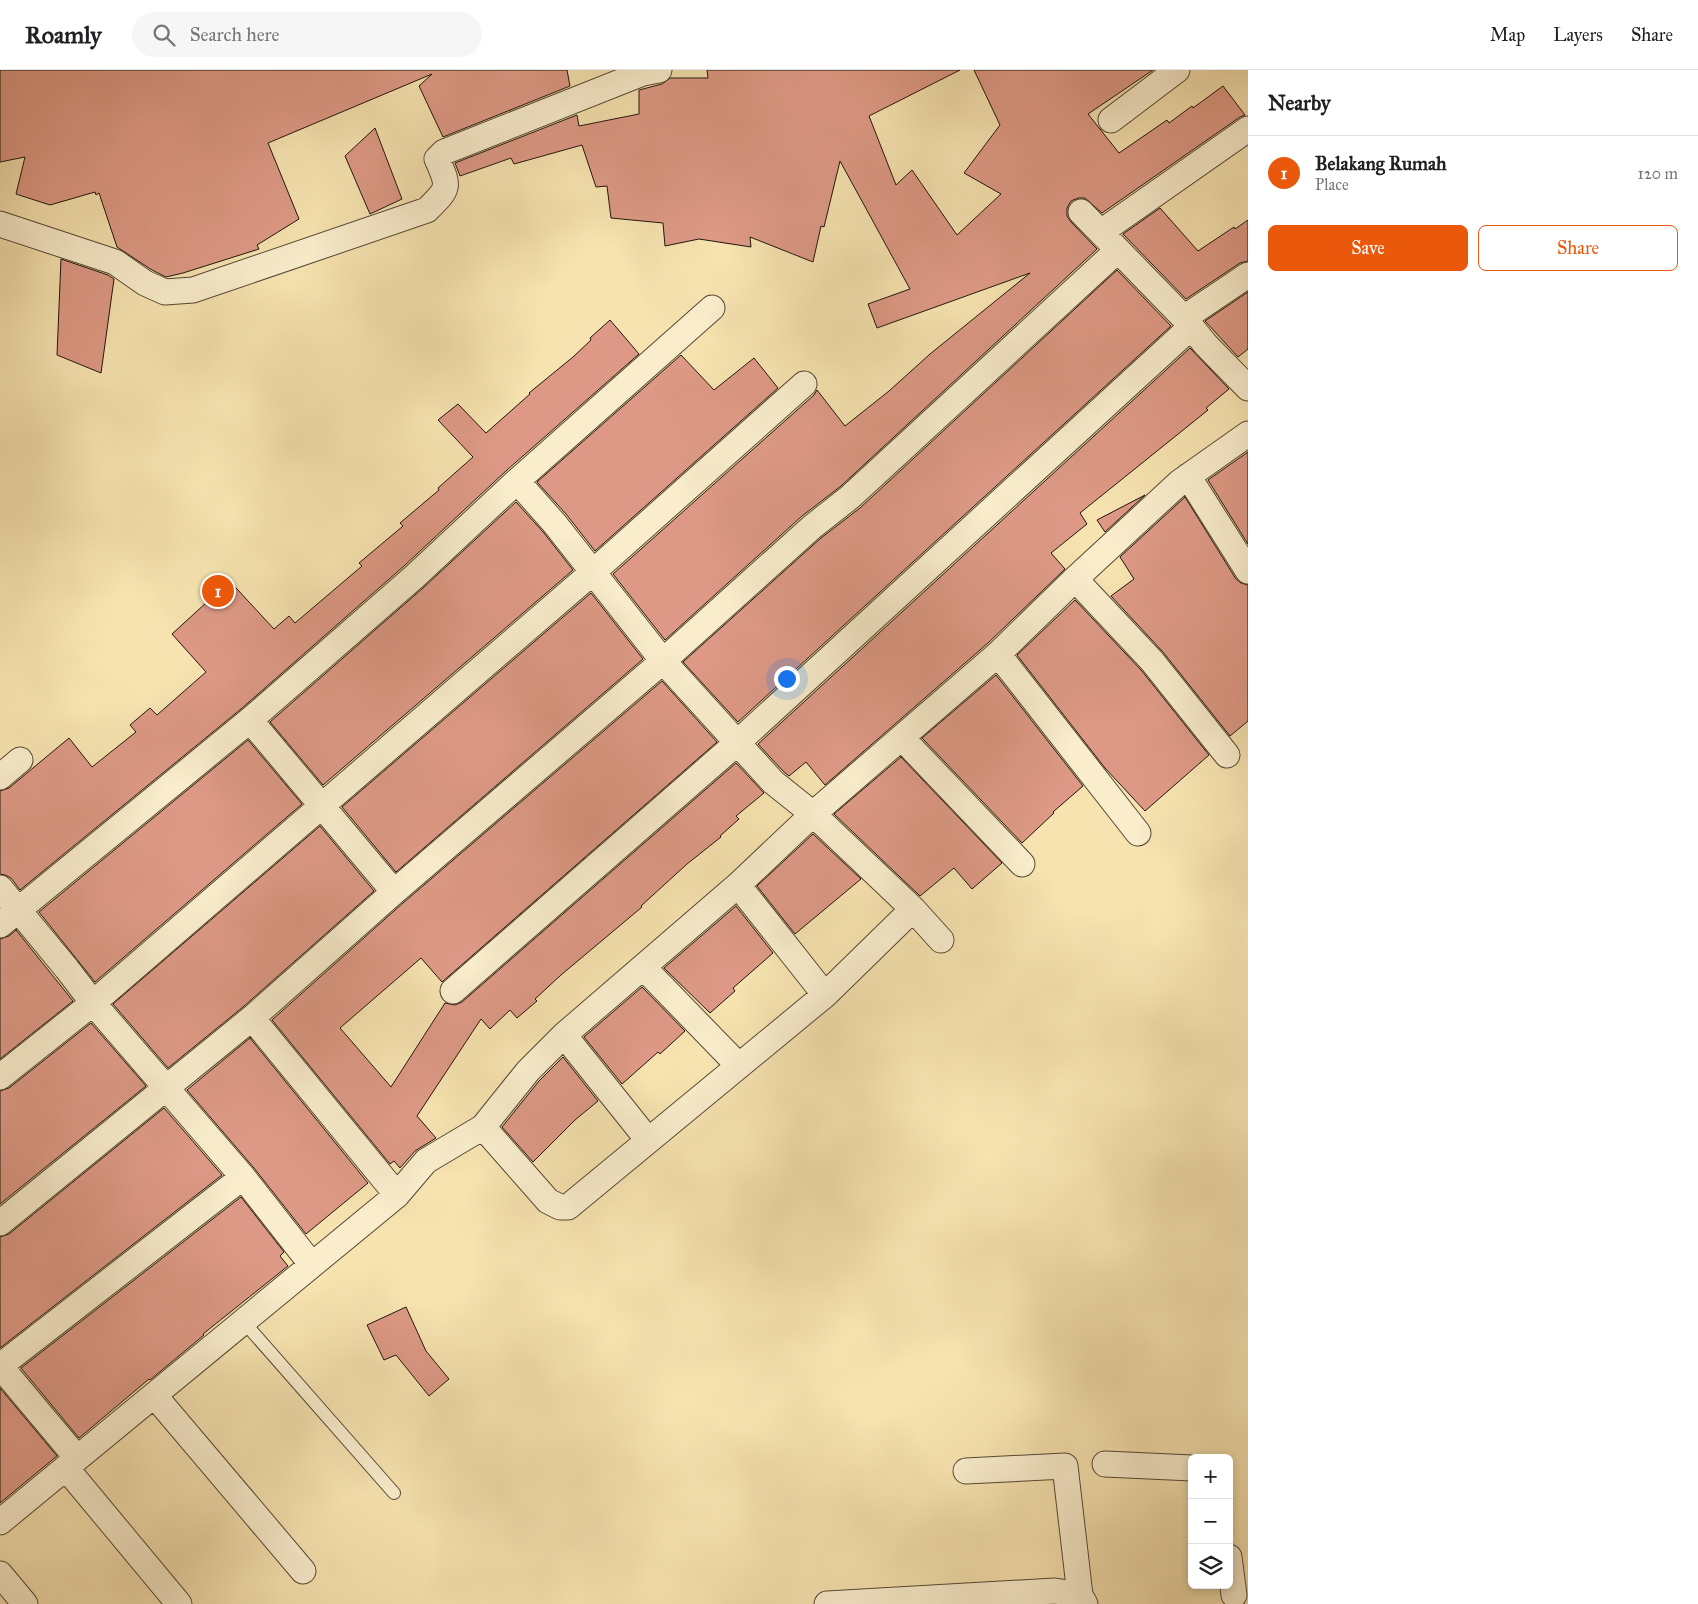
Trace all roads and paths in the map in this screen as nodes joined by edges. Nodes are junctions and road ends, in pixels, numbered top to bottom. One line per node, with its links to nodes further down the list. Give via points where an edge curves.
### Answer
1 (659, 70): 6 (street, via 643,73 444,152 438,159 446,179 446,190 428,210 193,290 165,292 115,262)
2 (1177, 70): 3 (street)
3 (1111, 120)
4 (1248, 129): 7 (street)
5 (1081, 212): 7 (street)
6 (0, 224)
7 (1101, 232): 8 (street)
8 (1118, 250): 11 (street); 21 (street, via 850,497)
9 (1248, 275): 11 (street)
10 (712, 308): 16 (street)
11 (1188, 322): 13 (street); 24 (street)
12 (804, 384): 18 (street)
13 (1248, 388)
14 (1248, 434): 15 (street)
15 (1188, 476): 17 (street); 19 (street)
16 (517, 481): 18 (street); 22 (street, via 414,577)
17 (1248, 571)
18 (593, 572): 21 (street); 28 (street)
19 (1075, 579): 20 (street); 25 (street, via 1152,661)
20 (998, 654): 23 (street); 30 (street)
21 (662, 660): 24 (street); 34 (street)
22 (250, 720): 28 (street); 36 (street)
23 (902, 738): 29 (street); 31 (street)
24 (738, 743): 29 (street, via 773,782); 39 (street)
25 (1227, 755)
26 (20, 760): 27 (street)
27 (0, 777)
28 (322, 806): 34 (street); 41 (street)
29 (813, 814): 32 (street); 35 (street)
30 (1138, 833)
31 (1022, 864)
32 (738, 885): 38 (street); 40 (street)
33 (0, 888): 36 (street)
34 (394, 892): 42 (street)
35 (913, 909): 37 (street); 40 (street)
36 (9, 918): 41 (street, via 67,969)
37 (941, 940)
38 (643, 967): 43 (street); 44 (street)
39 (453, 991)
40 (825, 995): 44 (street)
41 (93, 1003): 45 (street); 46 (street)
42 (252, 1018): 46 (street); 50 (street)
43 (564, 1036): 47 (street, via 528,1071); 48 (street)
44 (739, 1066): 48 (street)
45 (0, 1077)
46 (167, 1088): 49 (street); 51 (street)
47 (483, 1127): 48 (street, via 548,1201 568,1208); 50 (street, via 426,1161)
48 (648, 1140)
49 (243, 1177): 52 (street); 55 (street, via 0,1366)
50 (397, 1195): 52 (street)
51 (0, 1223)
52 (312, 1265): 53 (street)
53 (243, 1321): 54 (street); 59 (lane)
54 (154, 1395): 55 (street); 61 (street)
55 (72, 1463): 60 (street); 67 (street)
56 (1105, 1464): 57 (street)
57 (1188, 1468)
58 (966, 1471): 65 (street, via 1066,1466)
59 (394, 1493)
60 (0, 1522)
61 (304, 1571)
62 (0, 1574): 66 (street)
63 (1233, 1577): 64 (street)
64 (1236, 1592)
65 (1082, 1599): 68 (street, via 1055,1591)
66 (25, 1604)
67 (180, 1604)
68 (827, 1604)

